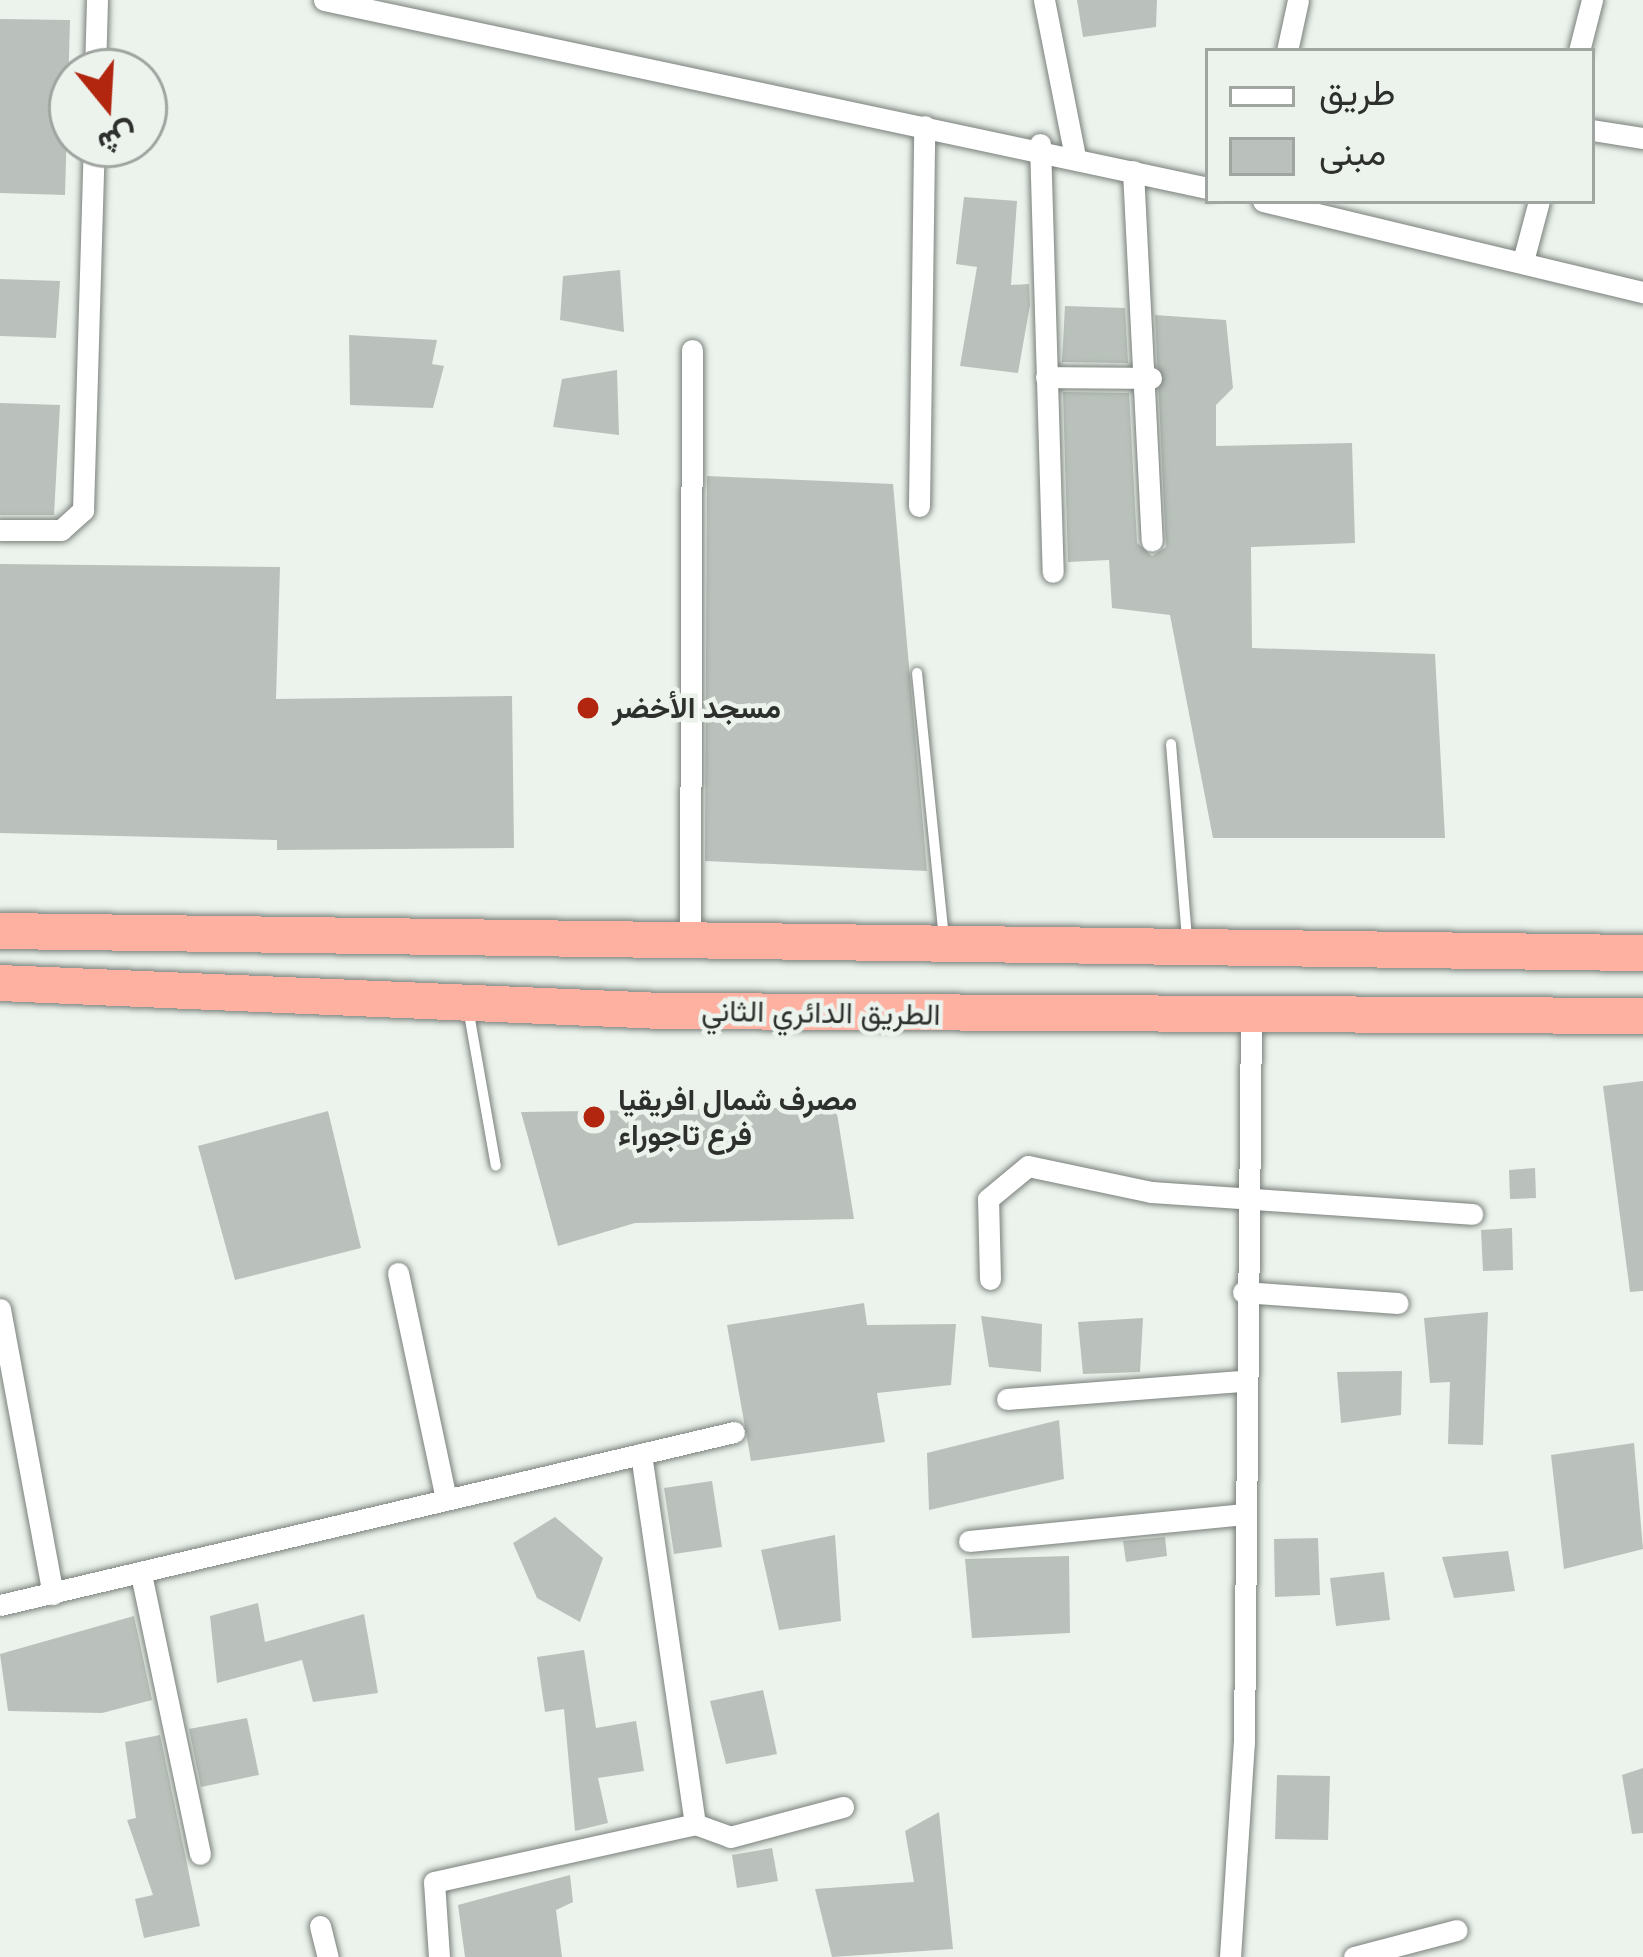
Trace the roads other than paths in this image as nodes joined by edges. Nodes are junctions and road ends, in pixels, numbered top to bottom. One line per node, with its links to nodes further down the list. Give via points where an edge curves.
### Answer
1 (97, 0): 6 (street)
2 (324, 0): 9 (street)
3 (1044, 0): 13 (street)
4 (1298, 0): 7 (street)
5 (1592, 0): 8 (street)
6 (96, 48)
7 (1288, 48)
8 (1580, 48)
9 (924, 126): 12 (street); 24 (street)
10 (1595, 130): 11 (street)
11 (1643, 138)
12 (1040, 144): 13 (street); 22 (street)
13 (1075, 158): 15 (street)
14 (93, 168): 25 (street, via 83,510 61,530)
15 (1133, 171): 16 (street); 23 (street)
16 (1205, 187)
17 (1276, 204): 19 (street)
18 (1538, 204): 19 (street)
19 (1523, 260): 20 (street)
20 (1643, 292)
21 (692, 350): 33 (street)
22 (1046, 376): 23 (street); 27 (street)
23 (1151, 378): 26 (street)
24 (919, 506)
25 (0, 530)
26 (1152, 541)
27 (1053, 572)
28 (917, 673): 34 (lane)
29 (1171, 744): 35 (lane)
30 (0, 931): 31 (highway)
31 (324, 938): 32 (highway); 38 (highway, via 333,970)
32 (481, 943): 33 (highway); 39 (highway, via 459,966)
33 (690, 944): 34 (highway)
34 (944, 946): 35 (highway)
35 (1187, 949): 36 (highway)
36 (1643, 953)
37 (0, 983): 38 (highway, الطريق الدائري الثاني)
38 (320, 998): 39 (highway, الطريق الدائري الثاني)
39 (467, 1005): 40 (highway, الطريق الدائري الثاني); 42 (lane)
40 (1251, 1016): 41 (highway, الطريق الدائري الثاني); 43 (street)
41 (1643, 1016)
42 (496, 1166)
43 (1244, 1202): 44 (street); 46 (street, via 1028,1166 988,1199); 47 (street)
44 (1472, 1214)
45 (398, 1273): 54 (street)
46 (990, 1279)
47 (1244, 1292): 48 (street); 50 (street)
48 (1398, 1304)
49 (0, 1309): 58 (street)
50 (1243, 1381): 51 (street); 55 (street)
51 (1007, 1399)
52 (734, 1432): 53 (street)
53 (641, 1454): 54 (street); 61 (street)
54 (445, 1495): 57 (street)
55 (1242, 1514): 56 (street); 67 (street, via 1244,1743)
56 (968, 1541)
57 (141, 1574): 58 (street); 62 (street)
58 (53, 1594): 59 (street)
59 (0, 1605)
60 (843, 1807): 61 (street, via 730,1837)
61 (695, 1824): 66 (street, via 434,1882)
62 (200, 1854)
63 (320, 1926): 65 (street)
64 (1457, 1930): 68 (street)
65 (328, 1957)
66 (439, 1957)
67 (1230, 1957)
68 (1354, 1957)

